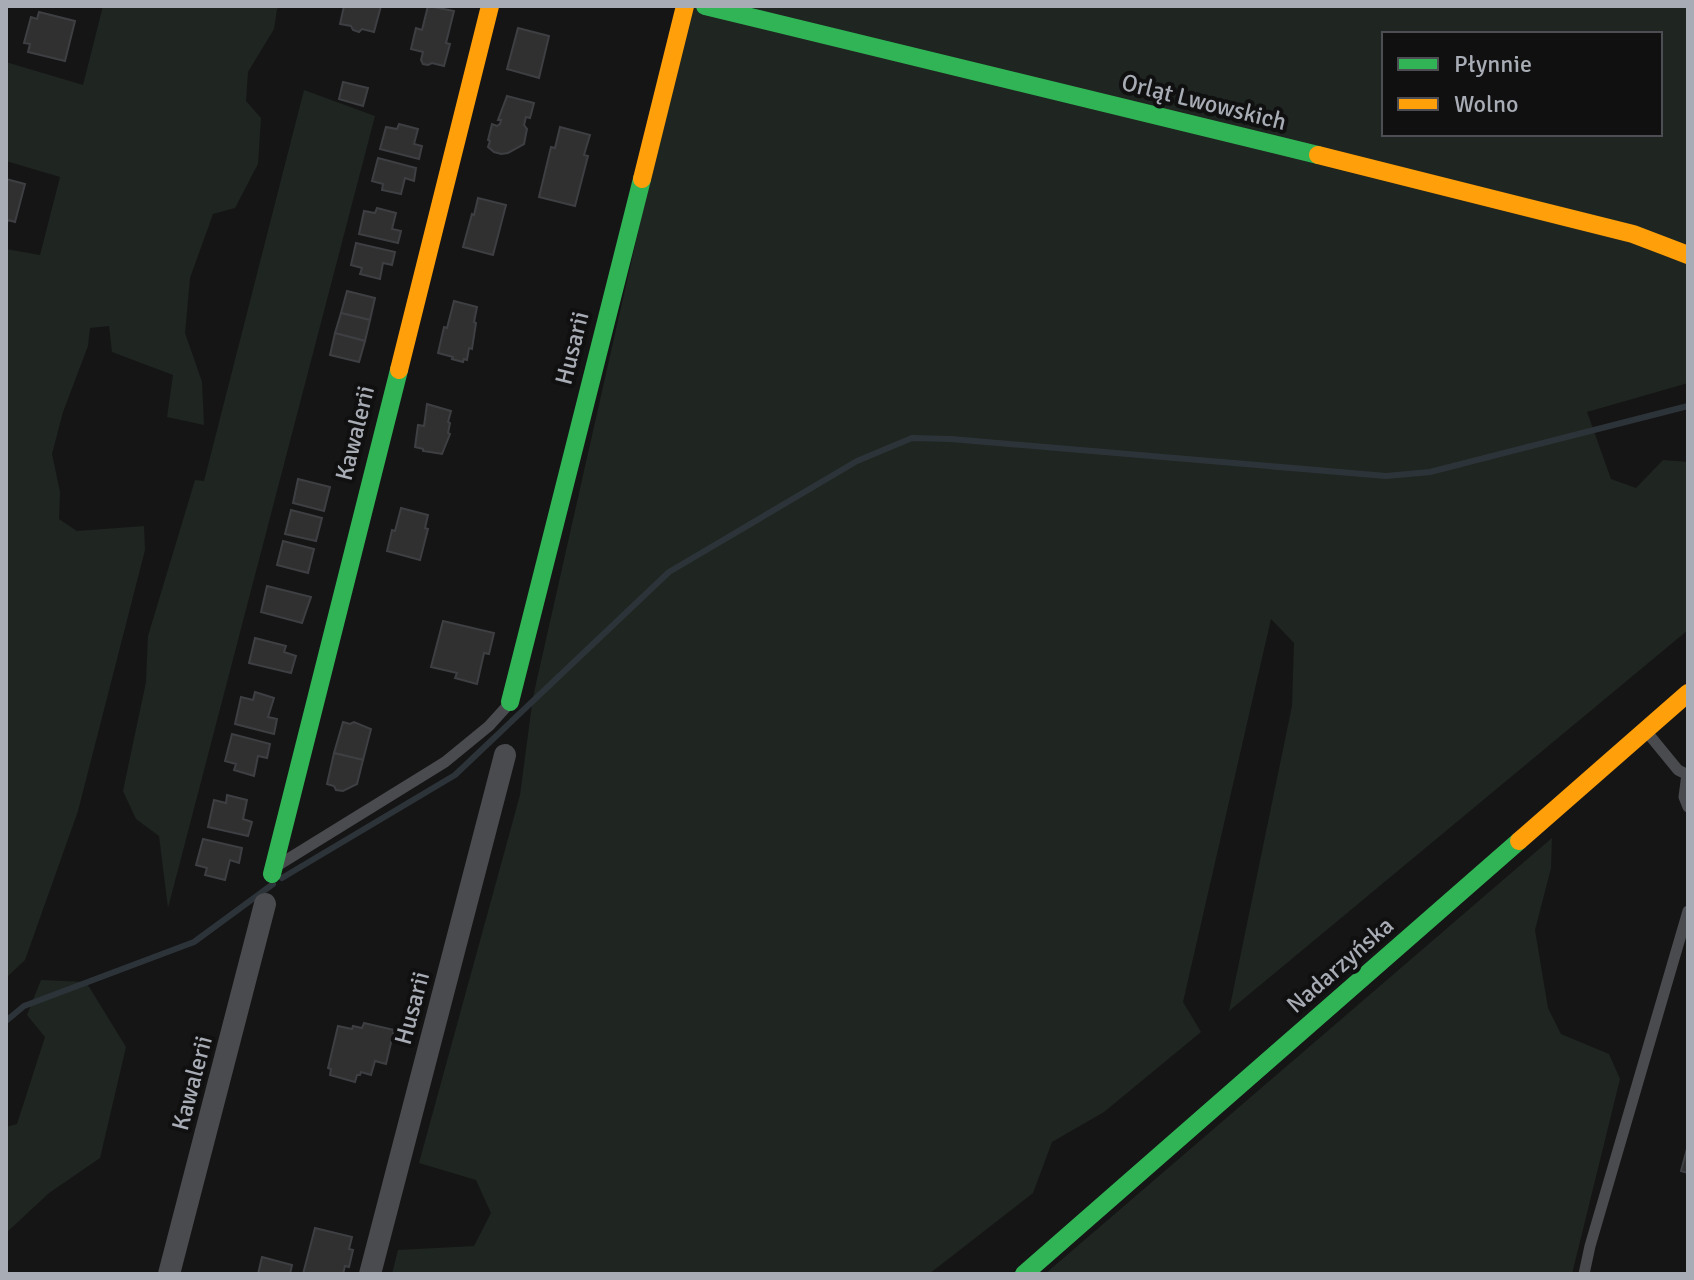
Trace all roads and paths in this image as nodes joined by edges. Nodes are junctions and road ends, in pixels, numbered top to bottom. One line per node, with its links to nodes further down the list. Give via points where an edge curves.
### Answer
1 (490, 6): 11 (street, Kawalerii)
2 (685, 6): 6 (street, Husarii)
3 (705, 6): 4 (street, Orląt Lwowskich, via 1464,190 1633,234)
4 (1688, 255)
5 (1688, 693): 7 (street, Nadarzyńska)
6 (510, 702): 11 (lane, via 445,762)
7 (1646, 730): 9 (lane); 16 (street, Nadarzyńska)
8 (505, 755): 15 (street, Husarii)
9 (1685, 770): 10 (lane)
10 (1688, 807)
11 (272, 871)
12 (265, 904): 14 (street, Kawalerii)
13 (1688, 911): 17 (lane)
14 (169, 1274)
15 (370, 1274)
16 (1024, 1274)
17 (1584, 1274)

